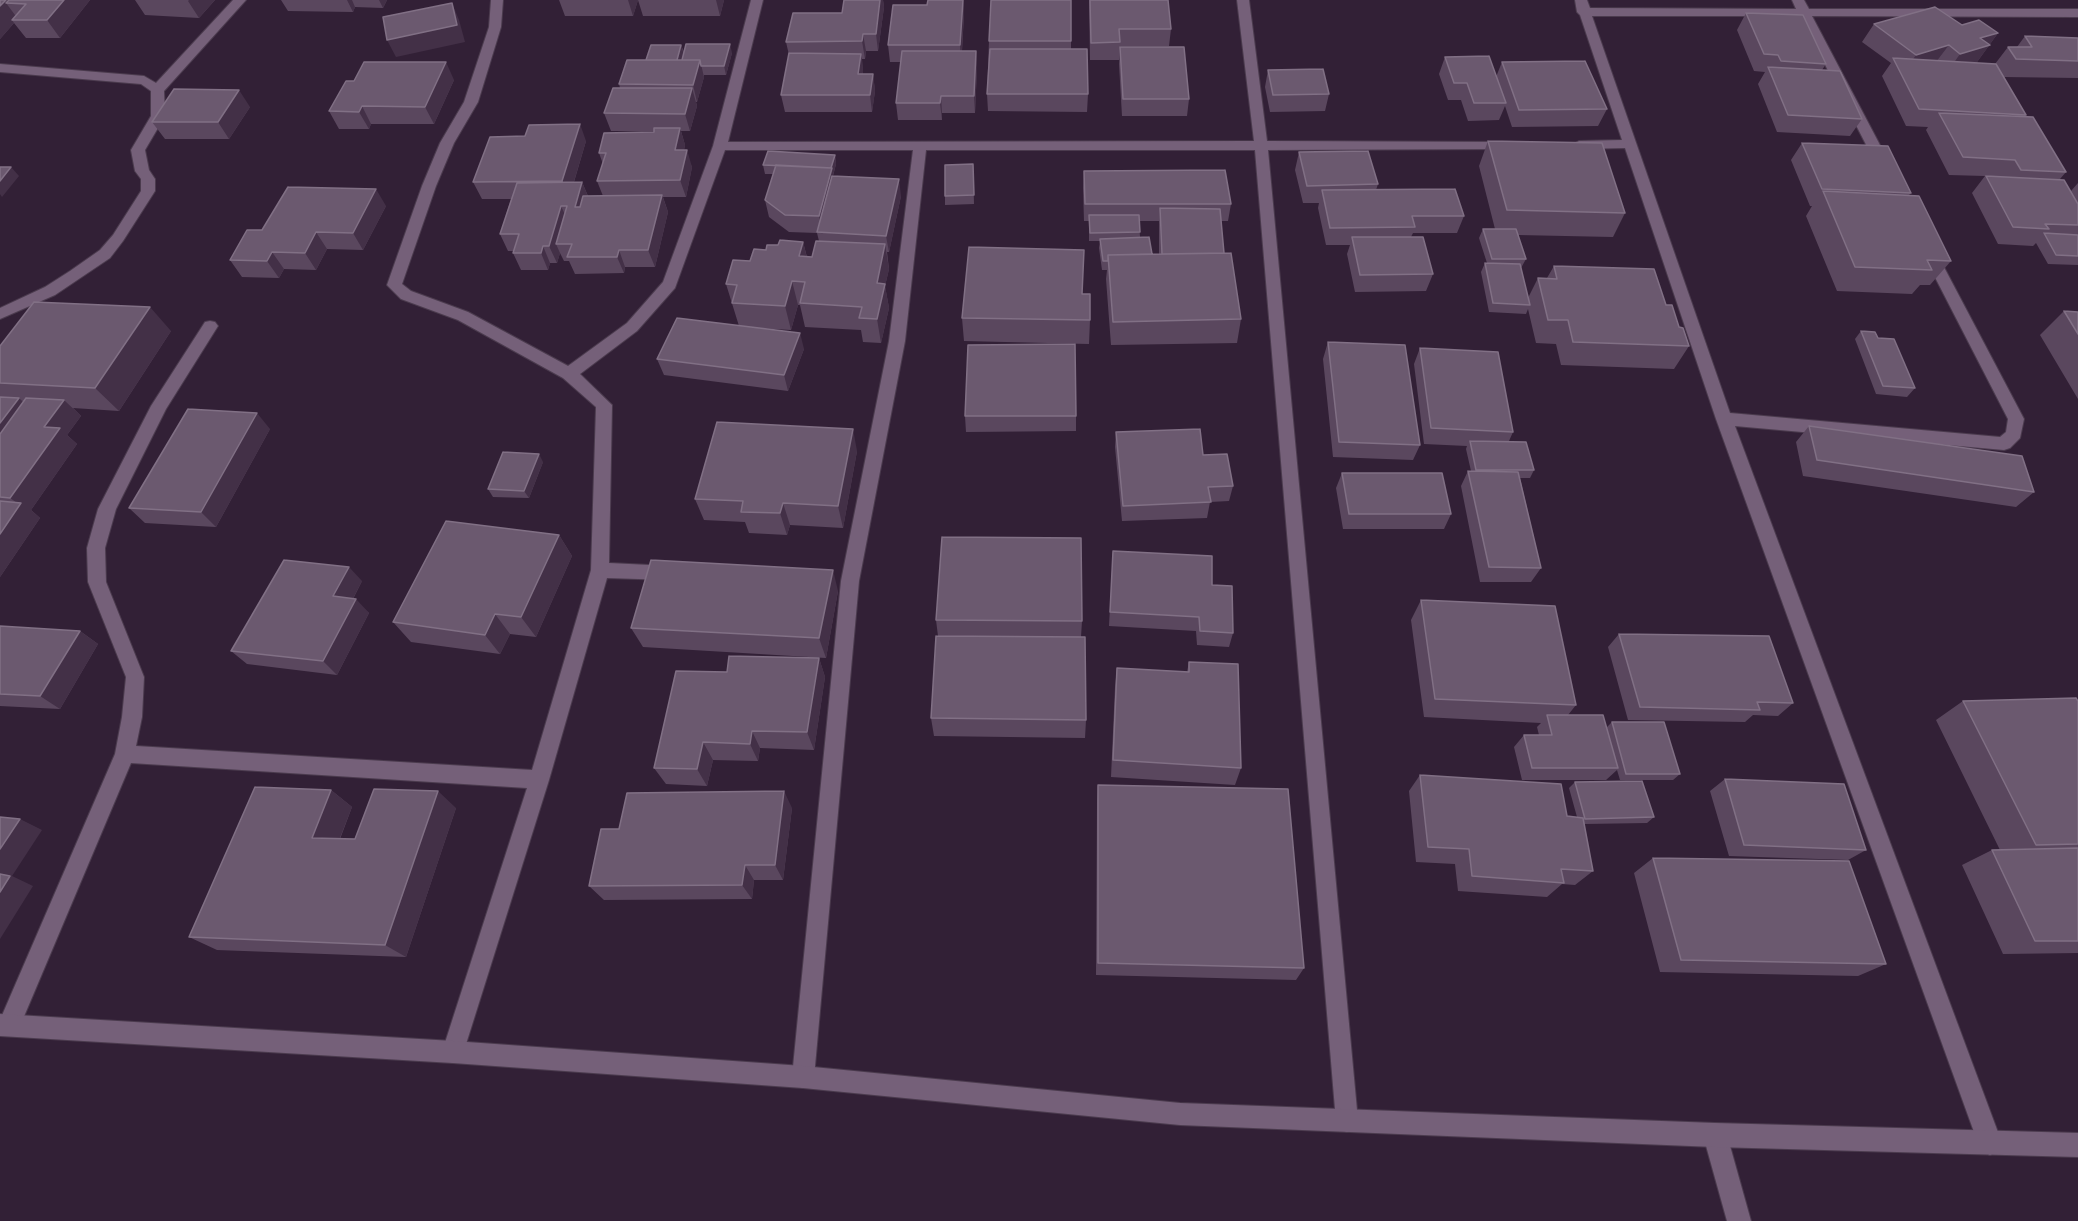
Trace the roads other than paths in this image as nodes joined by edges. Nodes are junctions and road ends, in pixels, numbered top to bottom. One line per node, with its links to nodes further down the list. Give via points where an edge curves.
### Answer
1 (240, 0): 11 (street)
2 (497, 0): 22 (street, via 495,27 471,102 443,154 394,285 406,296 463,316)
3 (757, 0): 15 (street)
4 (1243, 0): 17 (street)
5 (1844, 0): 8 (street)
6 (1582, 6): 7 (street); 12 (street)
7 (1801, 6): 8 (street); 18 (street)
8 (1851, 13): 9 (street)
9 (2078, 13)
10 (0, 68): 11 (street, via 144,80)
11 (157, 90): 20 (street, via 158,116 138,150 142,171 148,179 147,191 118,238 105,254 75,275)
12 (1630, 144): 14 (street); 23 (street)
13 (1523, 145): 17 (street)
14 (1571, 145)
15 (720, 146): 16 (street); 22 (street, via 670,284 632,327)
16 (920, 146): 17 (street); 30 (street, via 897,341 844,581)
17 (1261, 146): 31 (street)
18 (1891, 179)
19 (1923, 242): 23 (street, via 2016,420 2014,434 2004,444)
20 (0, 314)
21 (210, 326): 26 (street, via 159,406 107,509 96,548 97,582 135,677)
22 (569, 374): 24 (street, via 604,405)
23 (1724, 419): 33 (street)
24 (600, 570): 25 (street); 27 (street)
25 (683, 574)
26 (125, 754): 27 (street); 28 (street)
27 (539, 780): 29 (street)
28 (4, 1025): 29 (street)
29 (453, 1052): 30 (street)
30 (802, 1077): 31 (street, via 1180,1114)
31 (1347, 1121): 32 (street)
32 (1715, 1135): 33 (street); 35 (street)
33 (1990, 1143): 34 (street)
34 (2078, 1145)
35 (1739, 1221)

